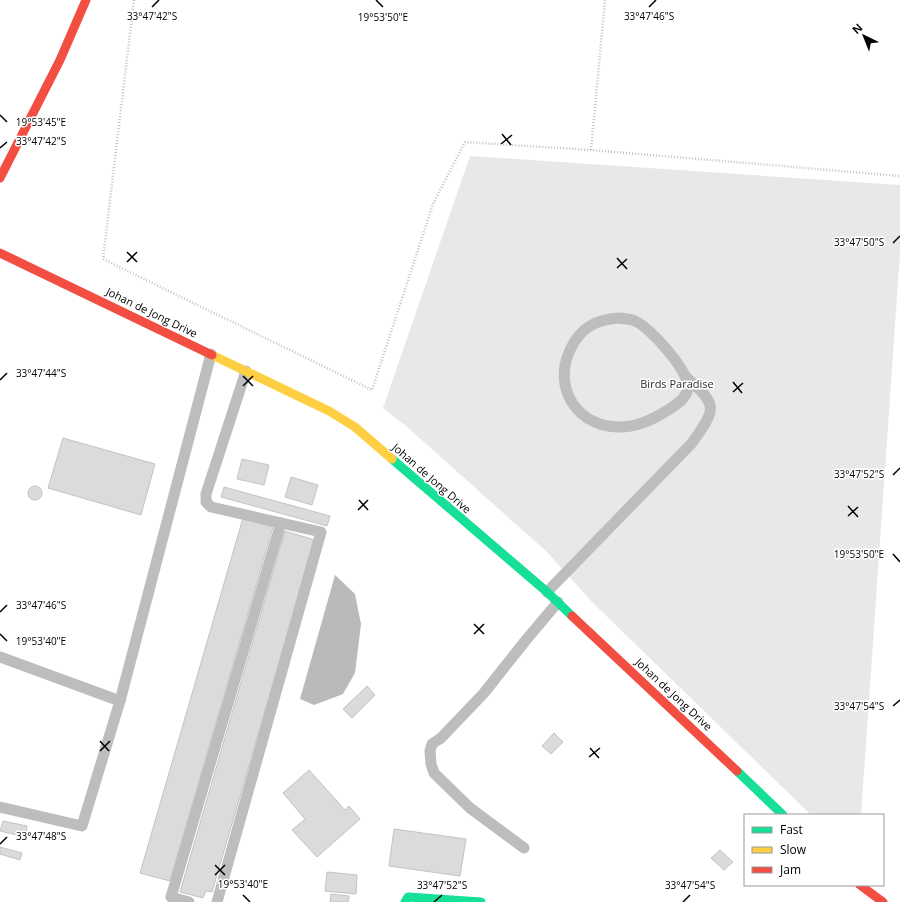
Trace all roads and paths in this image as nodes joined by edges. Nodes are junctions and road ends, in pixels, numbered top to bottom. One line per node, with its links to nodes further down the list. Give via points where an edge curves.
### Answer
1 (86, 0): 6 (street, via 60,60)
2 (134, 0): 4 (path, via 103,259 372,390 433,204 465,142)
3 (605, 0): 4 (path)
4 (591, 150): 5 (path)
5 (900, 176)
6 (0, 178)
7 (0, 253): 8 (street, Johan de Jong Drive)
8 (211, 354): 9 (street, Johan de Jong Drive); 15 (lane)
9 (246, 371): 11 (lane, via 206,494 206,502 211,506); 12 (street, Johan de Jong Drive, via 329,411 355,427)
10 (685, 376): 10 (lane, via 650,331 635,321 620,318 594,323 583,330 565,360 563,374 565,388 574,407 589,419 603,425 620,427 636,426 657,417 681,401 688,390); 12 (lane, via 709,400 710,414 703,427 692,443)
11 (281, 523): 21 (lane, via 171,897); 22 (lane, via 321,532)
12 (547, 592): 13 (street, Johan de Jong Drive)
13 (558, 602): 17 (street, Johan de Jong Drive); 18 (lane, via 484,693 441,738 432,744 430,751 434,773 470,808)
14 (0, 657): 15 (lane)
15 (120, 701): 16 (lane, via 82,826)
16 (0, 807)
17 (782, 814)
18 (524, 848)
19 (861, 886): 24 (street)
20 (406, 899): 23 (street)
21 (188, 902)
22 (217, 902)
23 (481, 902)
24 (883, 902)

